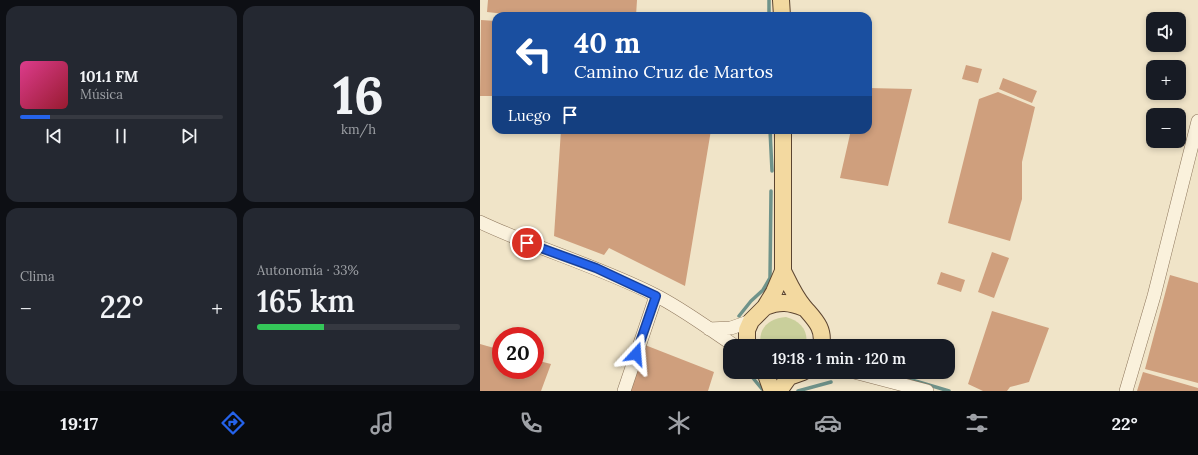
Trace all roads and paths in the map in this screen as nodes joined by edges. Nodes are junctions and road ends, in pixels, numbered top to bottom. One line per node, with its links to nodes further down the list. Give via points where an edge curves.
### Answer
1 (782, 0): 2 (main road)
2 (782, 12)
3 (1198, 121): 22 (street, via 1156,289)
4 (783, 134): 6 (main road)
5 (480, 222): 7 (street, via 513,238 596,268)
6 (783, 271): 8 (main road); 9 (main road)
7 (656, 296): 11 (street); 18 (street)
8 (765, 307): 9 (main road, via 778,302 791,302); 10 (main road)
9 (804, 308): 14 (main road, via 818,323)
10 (751, 321): 11 (street, via 726,329); 13 (main road)
11 (709, 329): 12 (street)
12 (724, 339)
13 (747, 339)
14 (822, 339)
15 (768, 379): 19 (main road)
16 (791, 379): 20 (main road)
17 (881, 379): 21 (street)
18 (624, 391)
19 (772, 391)
20 (779, 391)
21 (927, 391)
22 (1126, 391)

